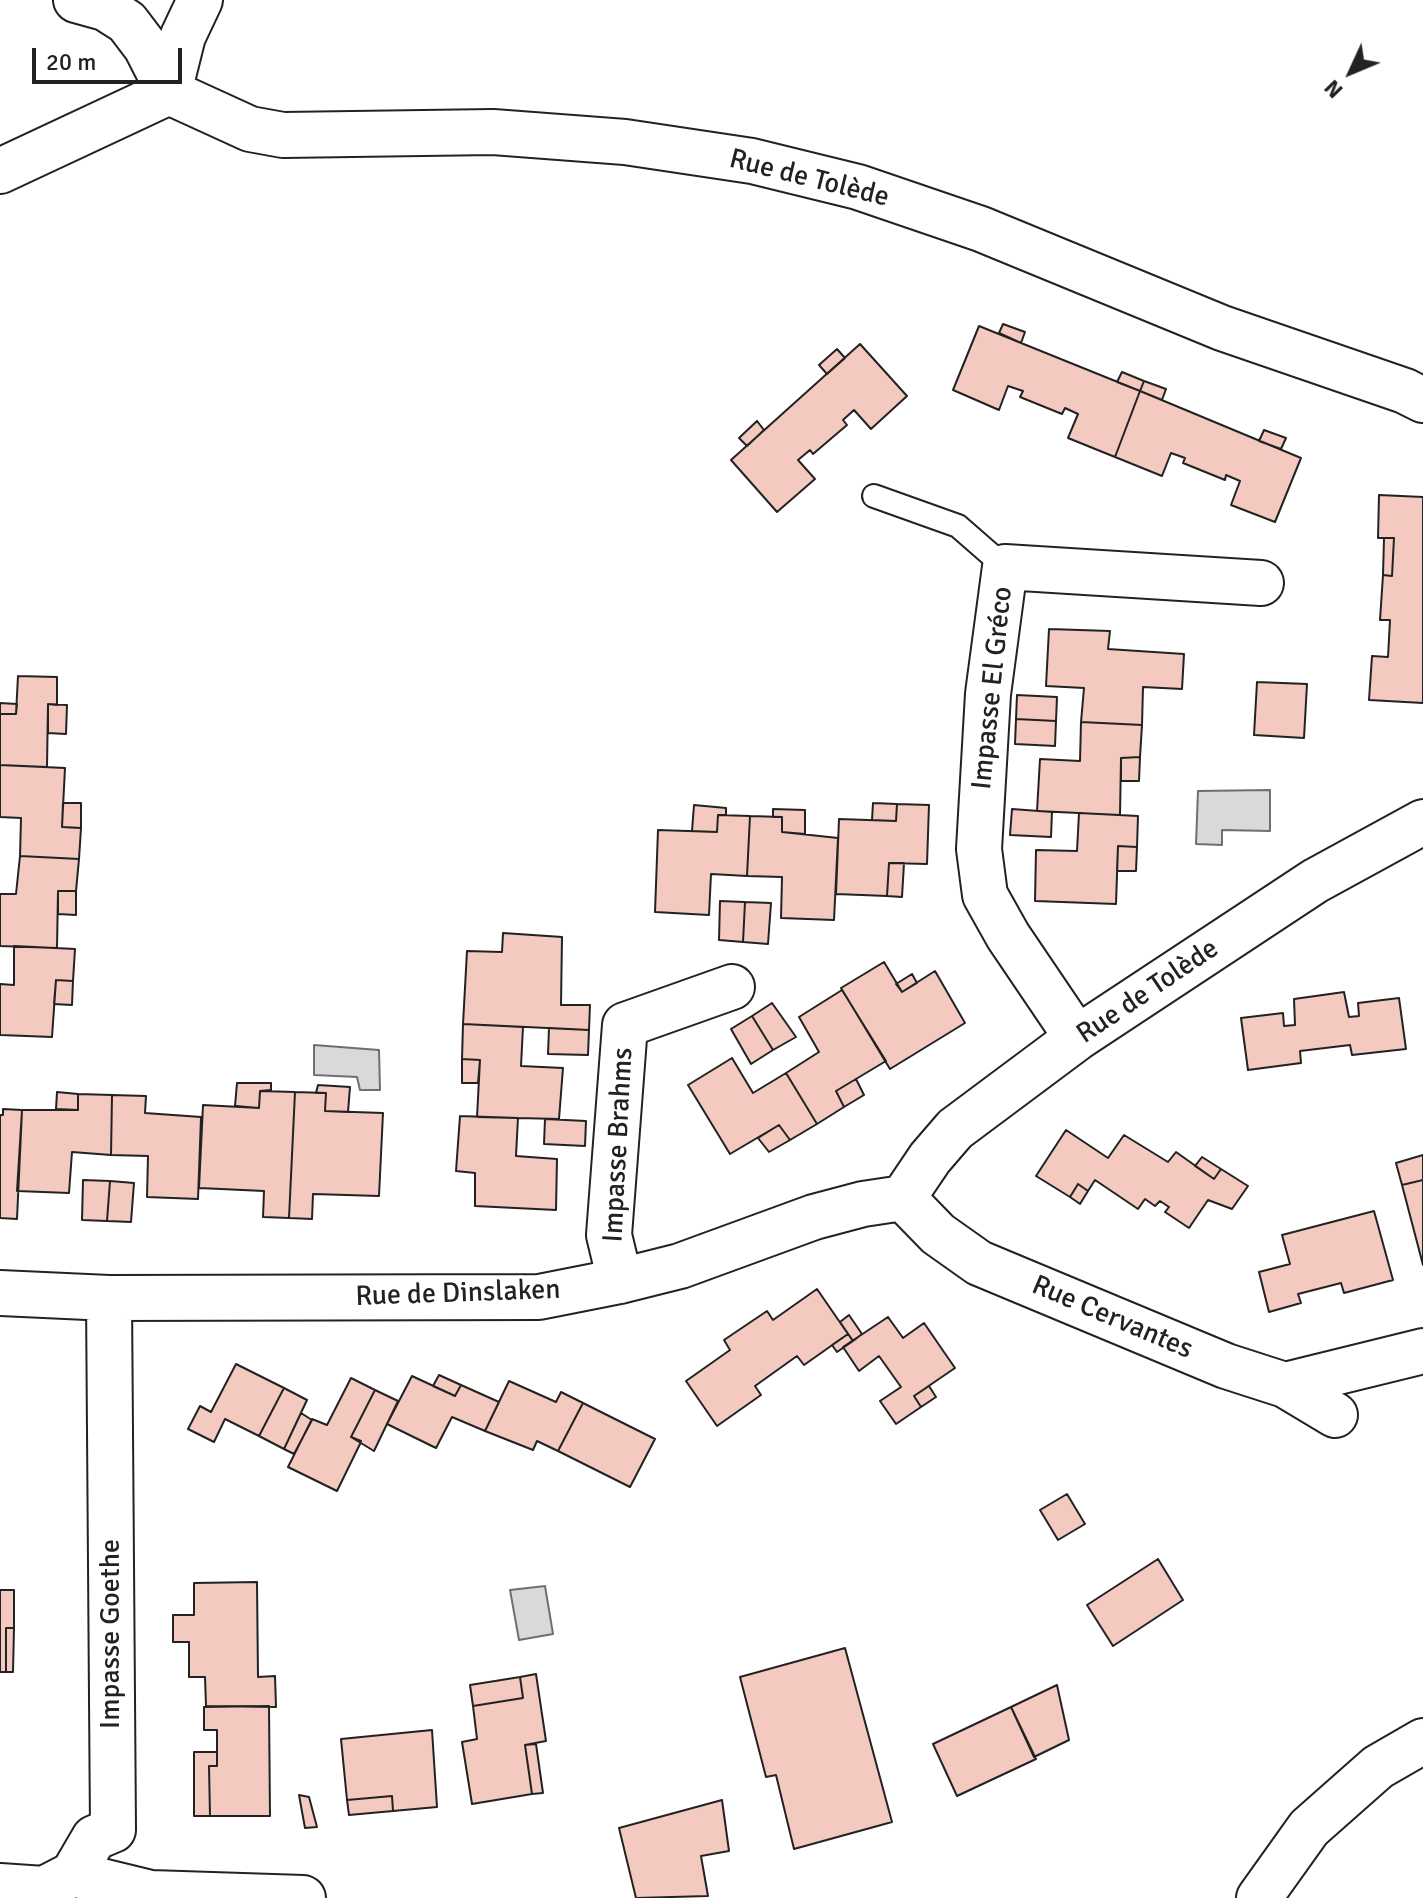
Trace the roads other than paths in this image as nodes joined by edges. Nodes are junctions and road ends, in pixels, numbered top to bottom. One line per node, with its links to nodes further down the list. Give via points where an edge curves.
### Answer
1 (76, 0): 3 (street, via 105,8 127,22)
2 (200, 0): 3 (street, via 183,36)
3 (169, 92): 4 (street); 5 (street, Rue de Tolède, via 250,129 283,135 493,132 625,142 752,161 858,187 981,229 1222,328)
4 (0, 171)
5 (1423, 400)
6 (874, 496): 7 (lane, via 958,526)
7 (1005, 567): 8 (street, Impasse El Gréco); 11 (street, Impasse El Gréco, via 988,694 979,849 985,895)
8 (1261, 583)
9 (1423, 822): 11 (street, Rue de Tolède, via 1315,881)
10 (732, 987): 13 (street, Impasse Brahms, via 625,1025 609,1235)
11 (1077, 1038): 12 (street, Rue de Tolède, via 955,1129)
12 (903, 1198): 13 (street, Rue de Dinslaken, via 814,1217 713,1256); 17 (street, Rue Cervantes, via 938,1234 979,1263 1226,1366)
13 (620, 1281): 15 (street, Rue de Dinslaken, via 539,1297)
14 (0, 1293): 15 (street, Rue de Dinslaken)
15 (109, 1298): 20 (street, Impasse Goethe, via 113,1830 94,1838)
16 (1423, 1351): 17 (street)
17 (1285, 1385): 18 (street, Rue Cervantes)
18 (1335, 1415)
19 (1423, 1741): 23 (street, via 1378,1767 1309,1828)
20 (73, 1874): 21 (street, via 44,1889); 22 (street, via 151,1893)
21 (0, 1886)
22 (303, 1898)
23 (1259, 1898)

